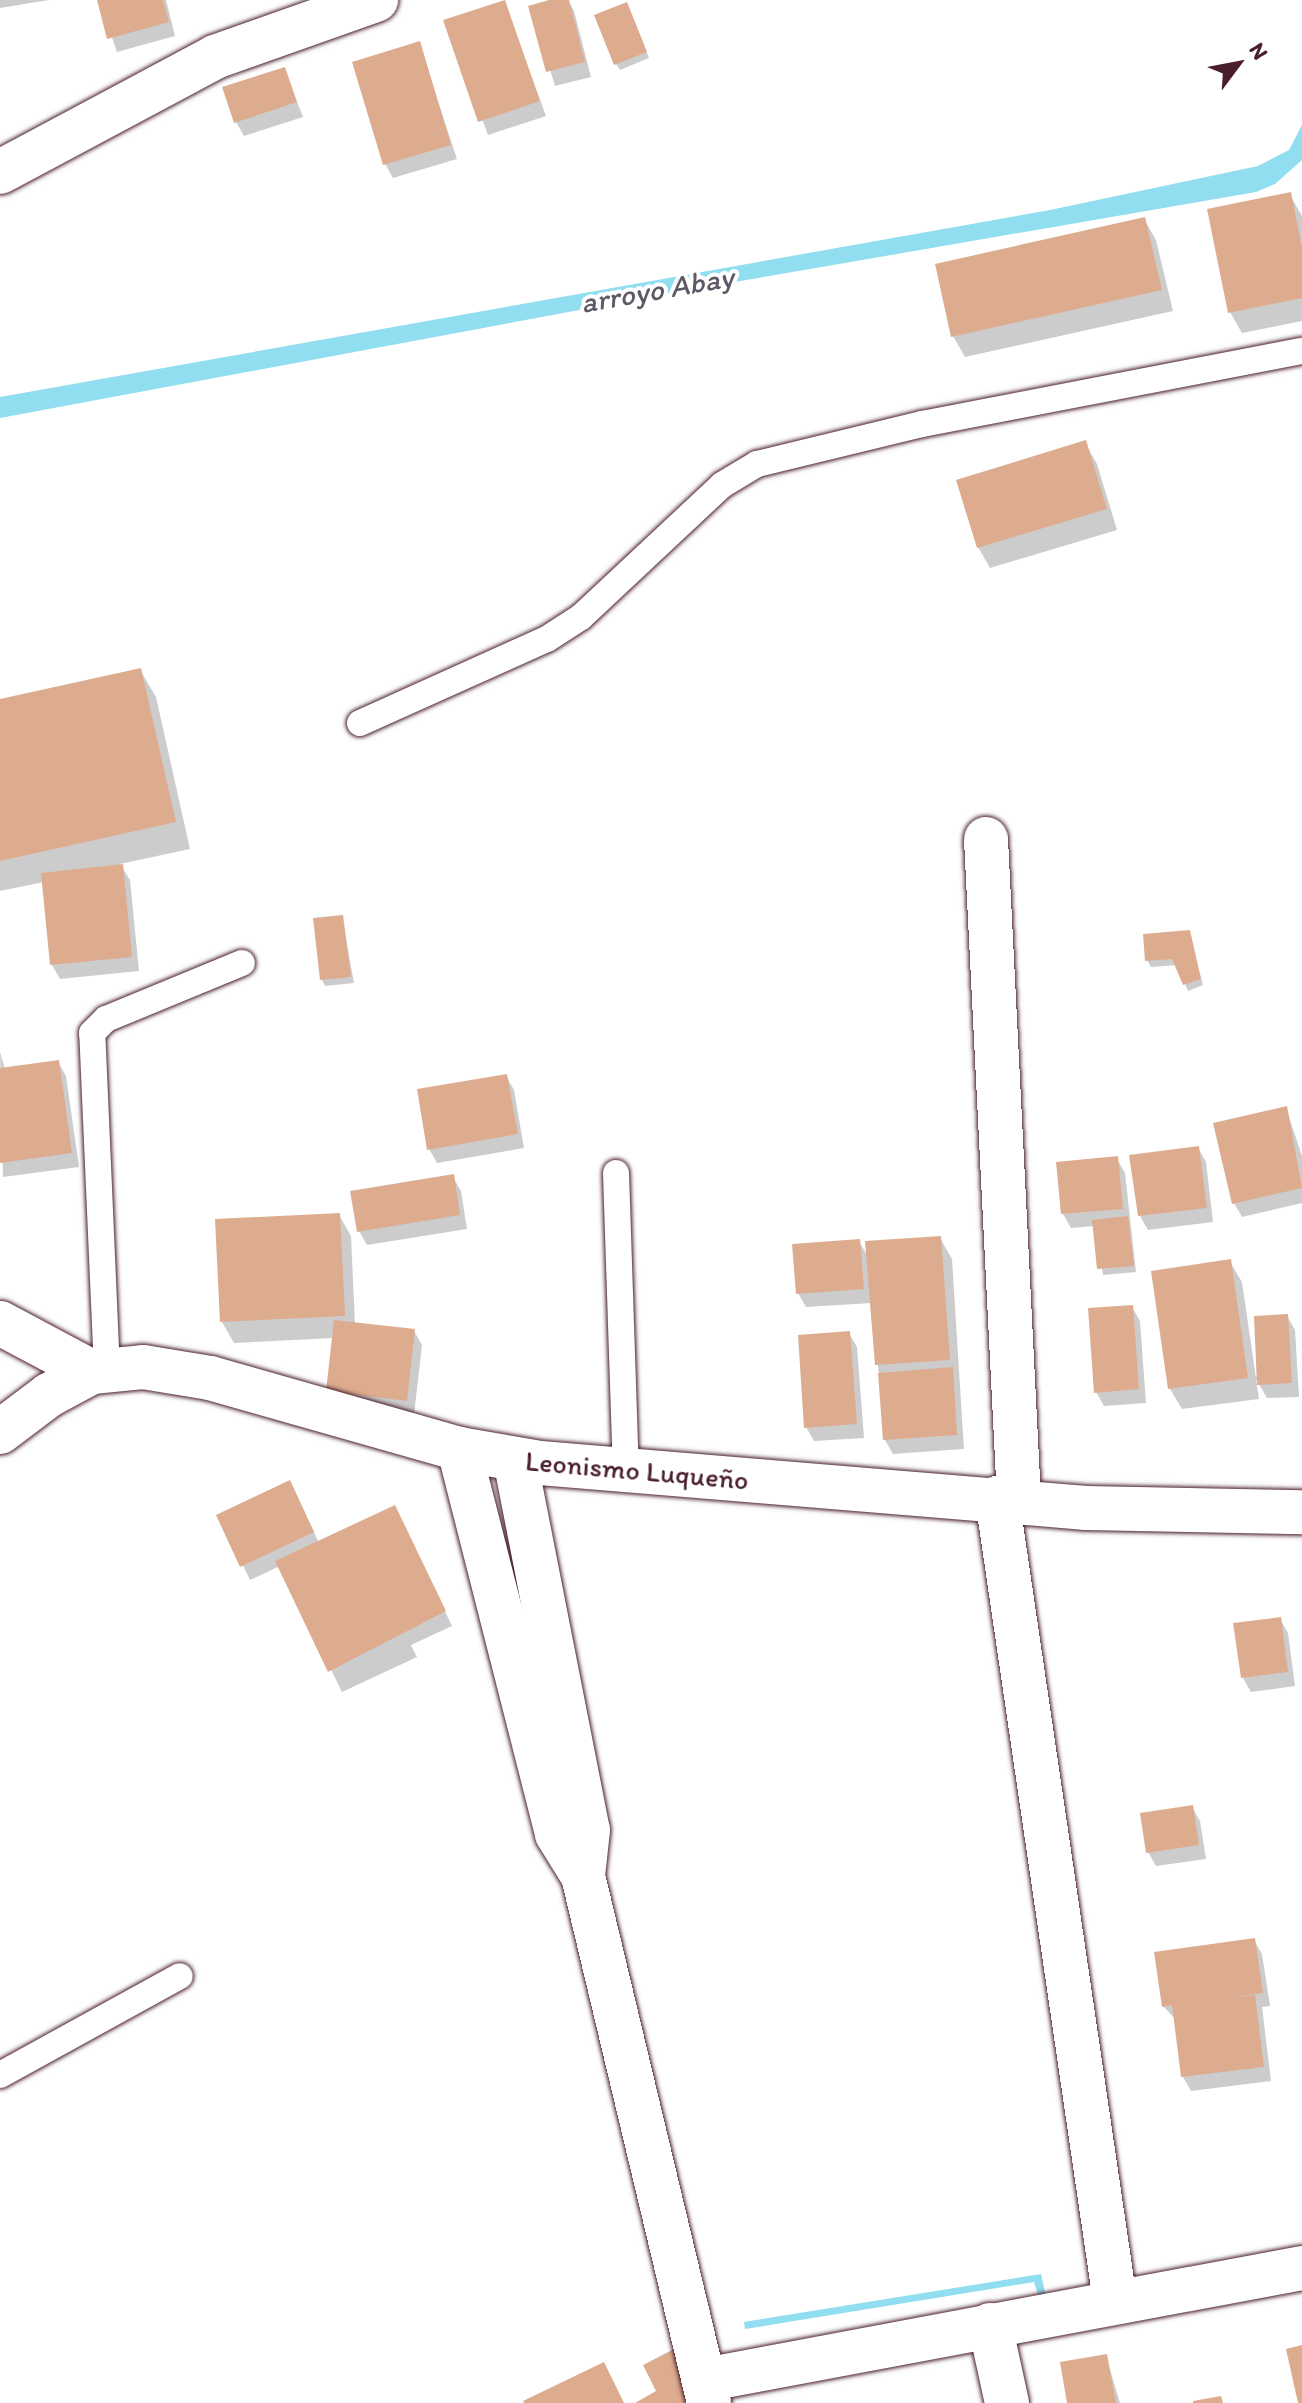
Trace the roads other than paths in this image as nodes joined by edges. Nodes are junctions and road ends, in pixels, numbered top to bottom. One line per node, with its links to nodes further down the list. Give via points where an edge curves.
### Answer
1 (376, 0): 2 (street, via 215,57)
2 (0, 172)
3 (1302, 351): 4 (lane, via 922,424 757,464 722,485 581,617 547,639)
4 (360, 723)
5 (986, 839): 14 (street)
6 (242, 963): 9 (lane, via 106,1019 92,1033)
7 (616, 1173): 13 (lane)
8 (0, 1323): 9 (street)
9 (100, 1372): 10 (street, Leonismo Luqueño, via 49,1395); 11 (street, Leonismo Luqueño, via 143,1367 210,1378)
10 (0, 1432)
11 (459, 1449): 12 (street, Leonismo Luqueño); 16 (street, via 557,1834)
12 (515, 1459): 13 (street, Leonismo Luqueño); 16 (street, via 588,1830)
13 (626, 1472): 14 (street, Leonismo Luqueño)
14 (1008, 1499): 15 (street, Leonismo Luqueño, via 1086,1508); 20 (street)
15 (1302, 1512)
16 (583, 1876): 22 (street)
17 (180, 1976): 18 (lane)
18 (0, 2075)
19 (1302, 2268): 20 (street)
20 (1115, 2301): 21 (street)
21 (990, 2325): 22 (street); 23 (street)
22 (706, 2392)
23 (1007, 2403)

